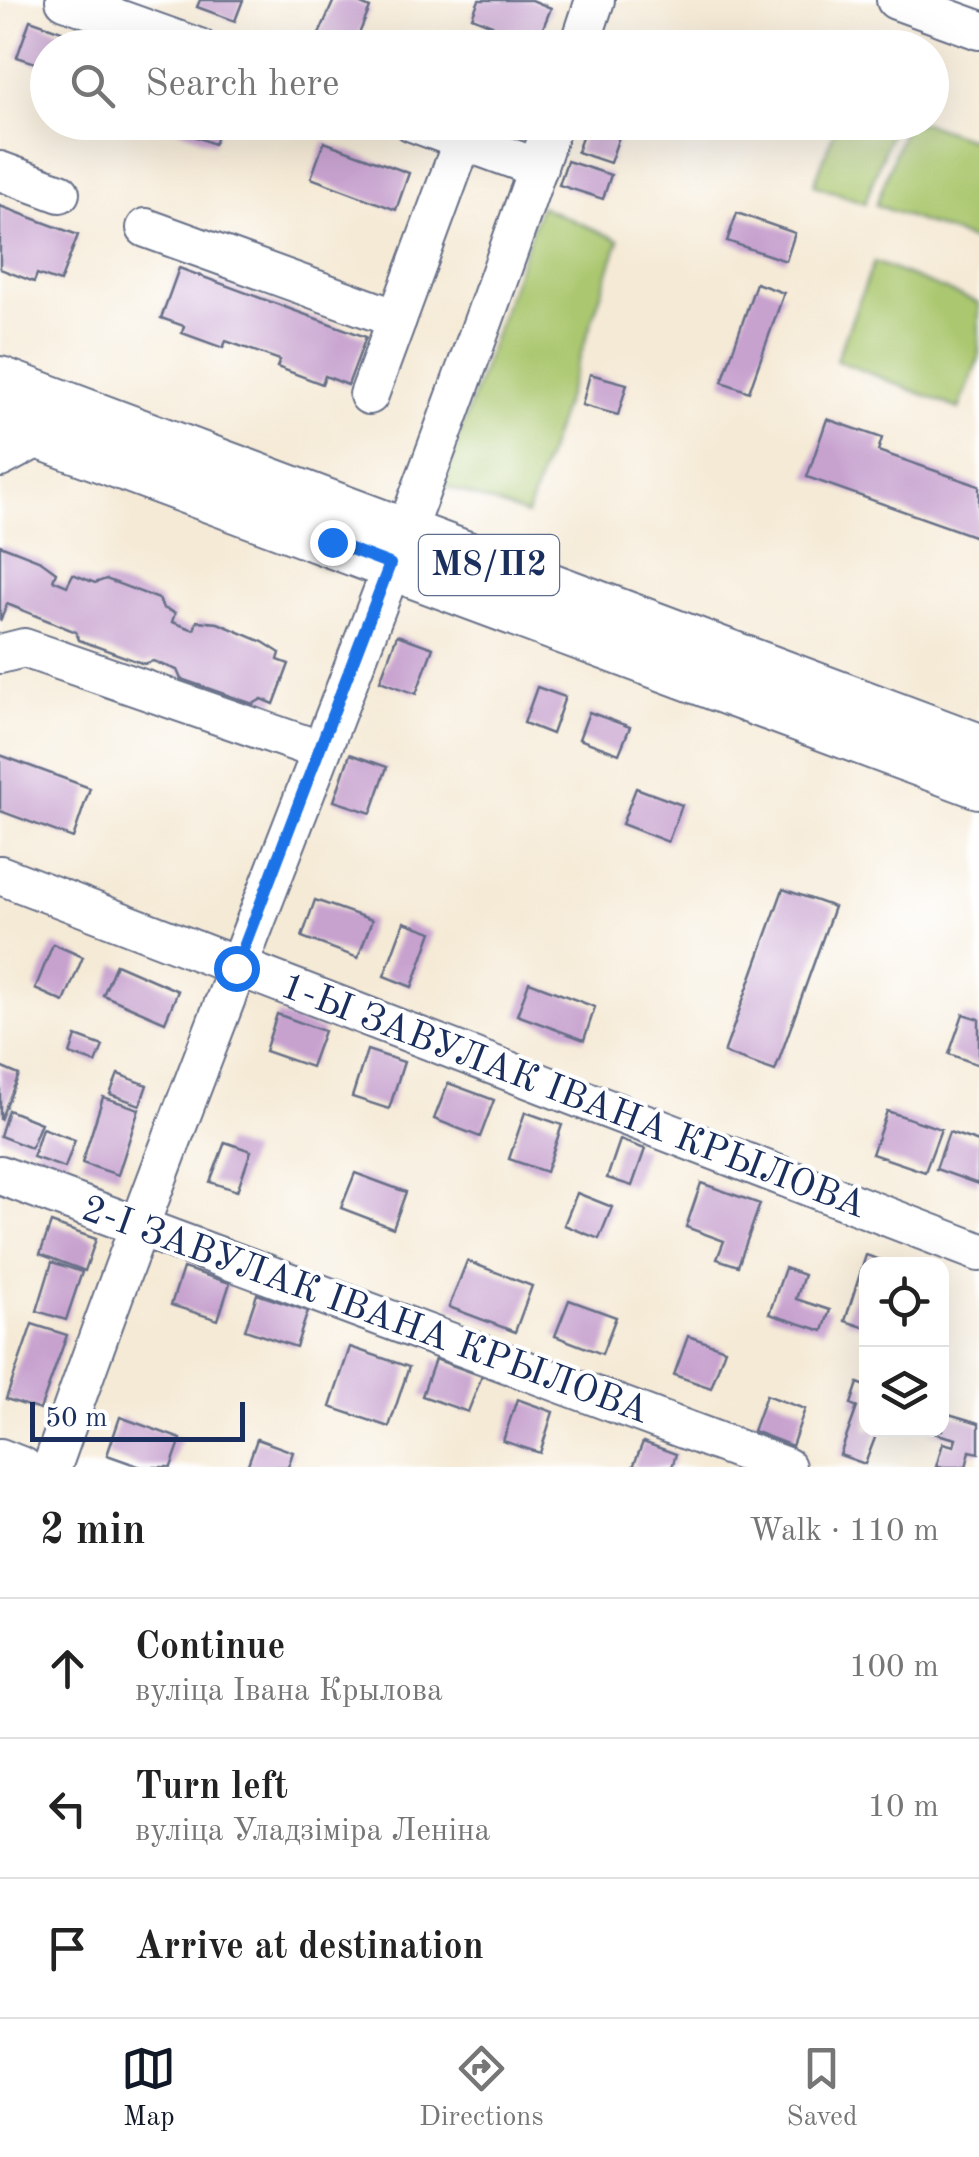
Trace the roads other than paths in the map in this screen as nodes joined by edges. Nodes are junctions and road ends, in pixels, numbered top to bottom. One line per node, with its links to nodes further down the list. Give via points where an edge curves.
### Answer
1 (65, 0): 4 (street)
2 (595, 0): 5 (street)
3 (896, 0): 6 (street)
4 (149, 30)
5 (584, 30)
6 (979, 30)
7 (462, 140): 9 (street); 13 (street)
8 (547, 140): 9 (street)
9 (538, 168): 17 (street)
10 (0, 171): 11 (street)
11 (60, 193)
12 (146, 228): 13 (street)
13 (397, 318): 15 (street)
14 (0, 381): 17 (main road, М8/П2)
15 (369, 395)
16 (13, 438): 17 (main road, М8/П2)
17 (396, 549): 19 (main road, М8/П2); 20 (street); 21 (main road, М8/П2)
18 (0, 654): 20 (street, via 24,648)
19 (979, 748)
20 (319, 750): 23 (street)
21 (979, 784)
22 (0, 874): 23 (street, 1-Ы ЗАВУЛАК ІВАНА КРЫЛОВА)
23 (236, 968): 25 (street); 26 (street, 1-Ы ЗАВУЛАК ІВАНА КРЫЛОВА)
24 (0, 1174): 25 (street, 2-І ЗАВУЛАК ІВАНА КРЫЛОВА)
25 (136, 1227): 29 (street); 30 (street, 2-І ЗАВУЛАК ІВАНА КРЫЛОВА)
26 (979, 1252)
27 (0, 1458): 28 (street)
28 (23, 1467)
29 (52, 1467)
30 (786, 1467)

